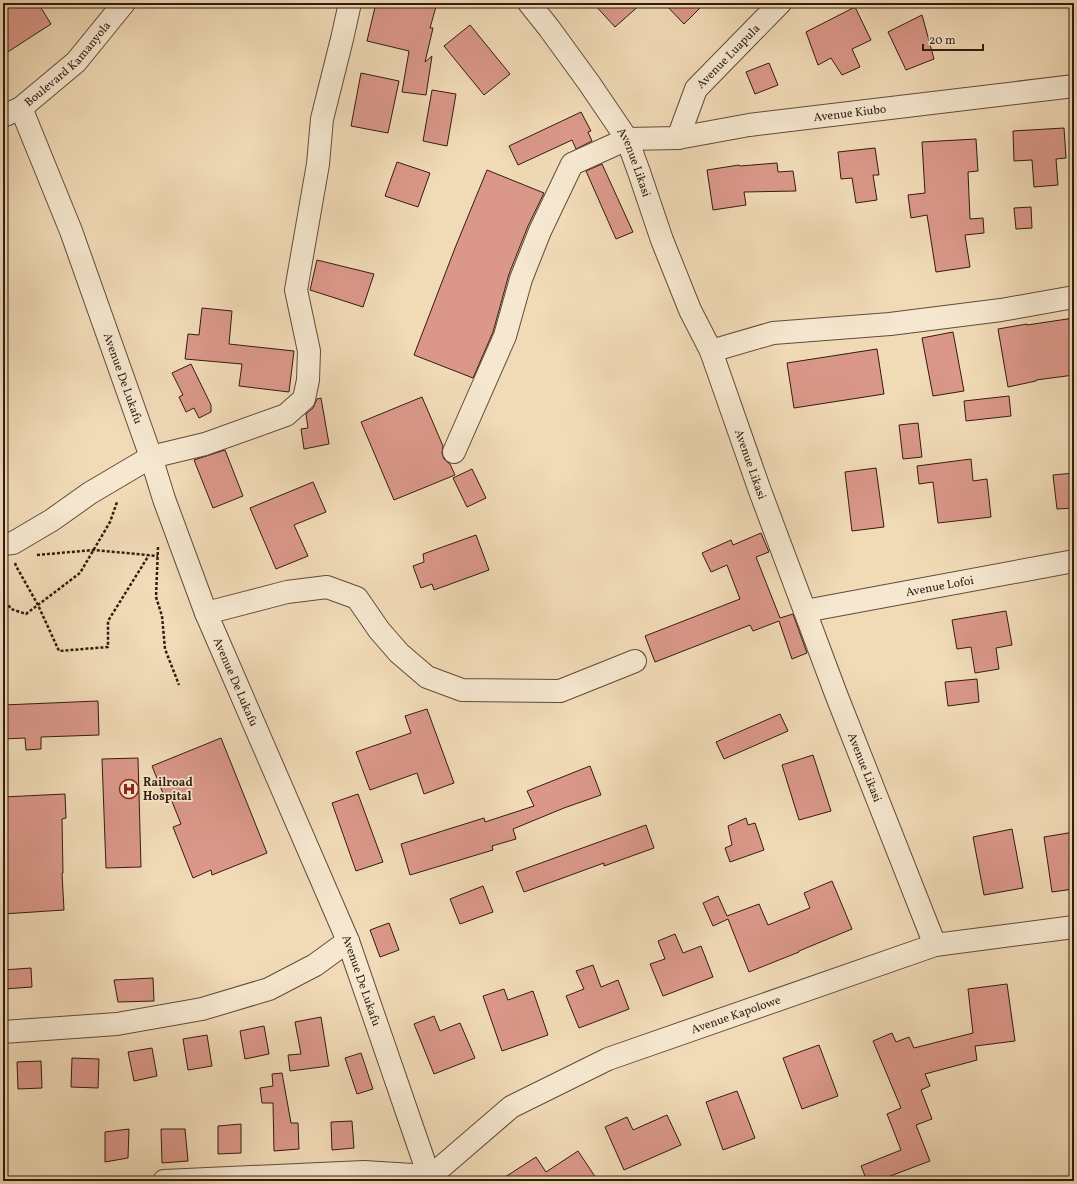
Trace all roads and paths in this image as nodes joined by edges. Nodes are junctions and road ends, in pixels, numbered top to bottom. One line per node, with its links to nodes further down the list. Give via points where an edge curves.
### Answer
1 (124, 3): 6 (street, Boulevard Kamanyola, via 76,62)
2 (350, 3): 12 (street, via 322,119 318,164 296,290 309,351 308,380 304,399 286,415 206,444)
3 (529, 3): 8 (street, Avenue Likasi)
4 (780, 3): 7 (street, Avenue Luapula, via 696,88)
5 (1074, 86): 7 (street, Avenue Kiubo, via 749,125)
6 (12, 112): 12 (street, Avenue De Lukafu, via 53,184)
7 (678, 138): 8 (street, Avenue Kiubo)
8 (627, 139): 10 (street, Avenue Likasi, via 662,240 690,310); 11 (street, via 572,164 540,231 521,279 505,336)
9 (1074, 297): 10 (street, via 1000,310 890,324 773,333)
10 (711, 351): 24 (street, Avenue Likasi)
11 (454, 452)
12 (151, 457): 15 (street, via 90,493 39,528 13,543); 25 (street, Avenue De Lukafu)
13 (118, 499): 16 (path, via 110,522)
14 (158, 543): 19 (path)
15 (3, 544)
16 (94, 550): 17 (path); 18 (path); 23 (path, via 80,573)
17 (36, 555)
18 (149, 555): 19 (path); 23 (path, via 108,621 108,647 59,651)
19 (158, 556): 27 (path, via 156,596 162,616 165,649)
20 (1074, 561): 24 (street, Avenue Lofoi)
21 (15, 562): 23 (path)
22 (3, 597): 23 (path, via 11,609 26,614)
23 (38, 605)
24 (805, 611): 30 (street, Avenue Likasi)
25 (206, 613): 26 (street, via 287,592 327,587 357,598 399,653 427,677 462,690 560,691); 29 (street, Avenue De Lukafu)
26 (635, 661)
27 (179, 685)
28 (1074, 927): 30 (street, Avenue Kapolowe)
29 (348, 941): 31 (street, via 315,965 269,989 202,1009 117,1024); 32 (street, Avenue De Lukafu)
30 (935, 945): 32 (street, Avenue Kapolowe, via 608,1059 511,1108)
31 (3, 1032)
32 (429, 1179): 33 (street, via 364,1172)
33 (164, 1181)

